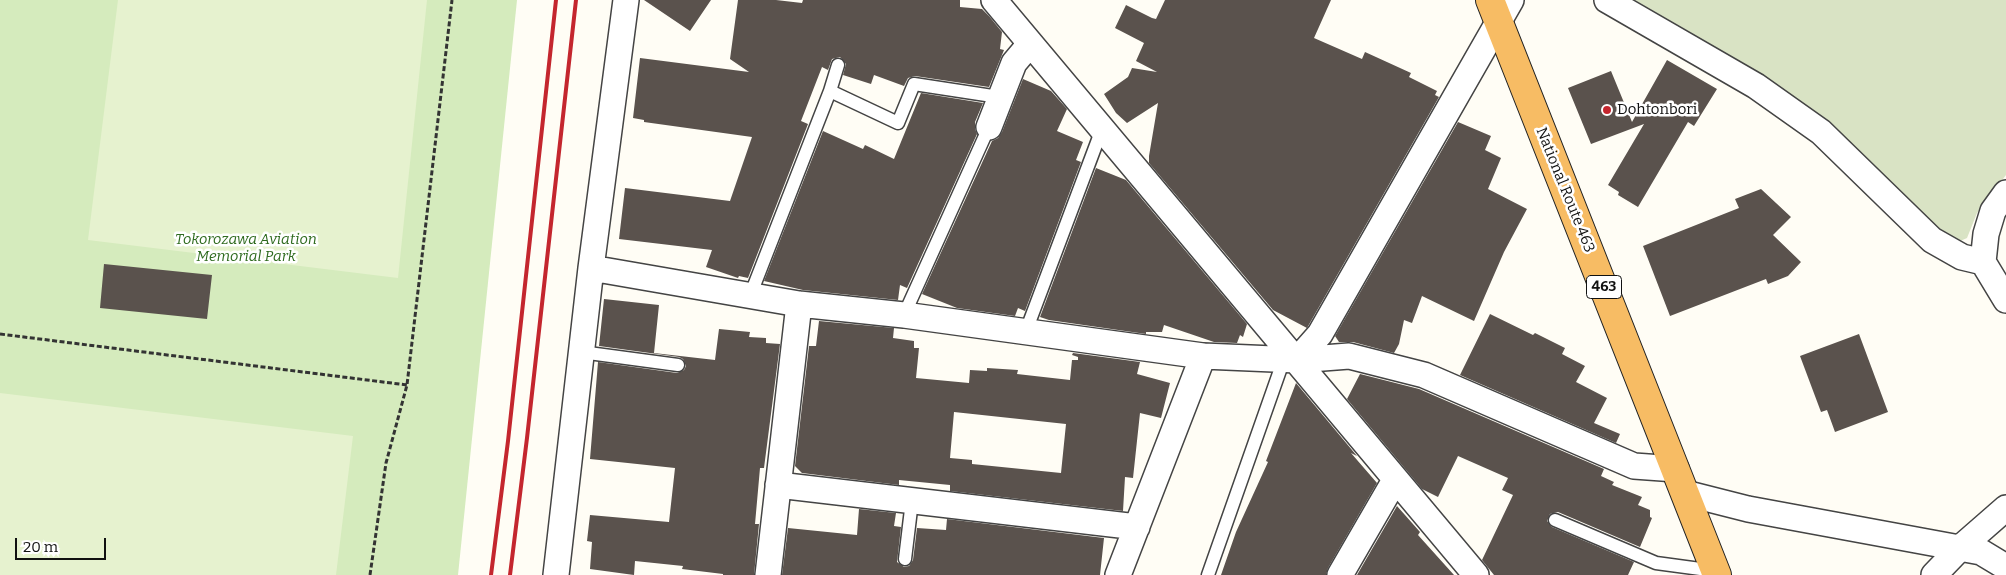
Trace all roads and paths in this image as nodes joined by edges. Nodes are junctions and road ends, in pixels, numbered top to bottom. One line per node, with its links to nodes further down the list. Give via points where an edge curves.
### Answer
1 (452, 0): 25 (path)
2 (626, 0): 14 (street)
3 (994, 0): 6 (street)
4 (1607, 0): 13 (street, via 1756,86 1821,132 1932,240 1962,256)
5 (1500, 7): 23 (street, via 1320,334); 27 (highway, National Route 463 / 463)
6 (1030, 44): 9 (street, via 1014,63); 11 (street)
7 (838, 65): 8 (lane)
8 (830, 91): 9 (lane, via 898,123 914,84); 15 (lane)
9 (999, 97): 10 (street)
10 (989, 127): 18 (lane)
11 (1102, 129): 19 (lane); 23 (street)
12 (2006, 193): 13 (street, via 1994,211 1986,234)
13 (1983, 262): 16 (street)
14 (591, 268): 15 (street); 21 (street)
15 (750, 296): 17 (street)
16 (2006, 300)
17 (799, 304): 18 (street); 28 (street)
18 (904, 315): 19 (street)
19 (1026, 331): 22 (street)
20 (0, 334): 25 (path)
21 (582, 352): 24 (lane); 39 (street)
22 (1202, 356): 23 (street); 32 (street)
23 (1291, 360): 26 (street); 27 (street, via 1348,356 1424,375 1634,466); 42 (lane)
24 (678, 365)
25 (407, 385): 38 (path, via 386,463)
26 (1394, 480): 36 (street); 43 (street)
27 (1680, 481): 33 (street, via 1748,509); 37 (highway, National Route 463 / 463)
28 (778, 485): 29 (street); 40 (street)
29 (912, 501): 32 (street); 34 (lane)
30 (2006, 508): 33 (street)
31 (1555, 520): 37 (lane, via 1656,563)
32 (1137, 527): 41 (street)
33 (1959, 549): 35 (street, via 1981,552); 44 (street)
34 (905, 559)
35 (2006, 567)
36 (1465, 570)
37 (1716, 573)
38 (370, 575)
39 (556, 575)
40 (768, 575)
41 (1118, 575)
42 (1208, 575)
43 (1340, 575)
44 (1934, 575)

